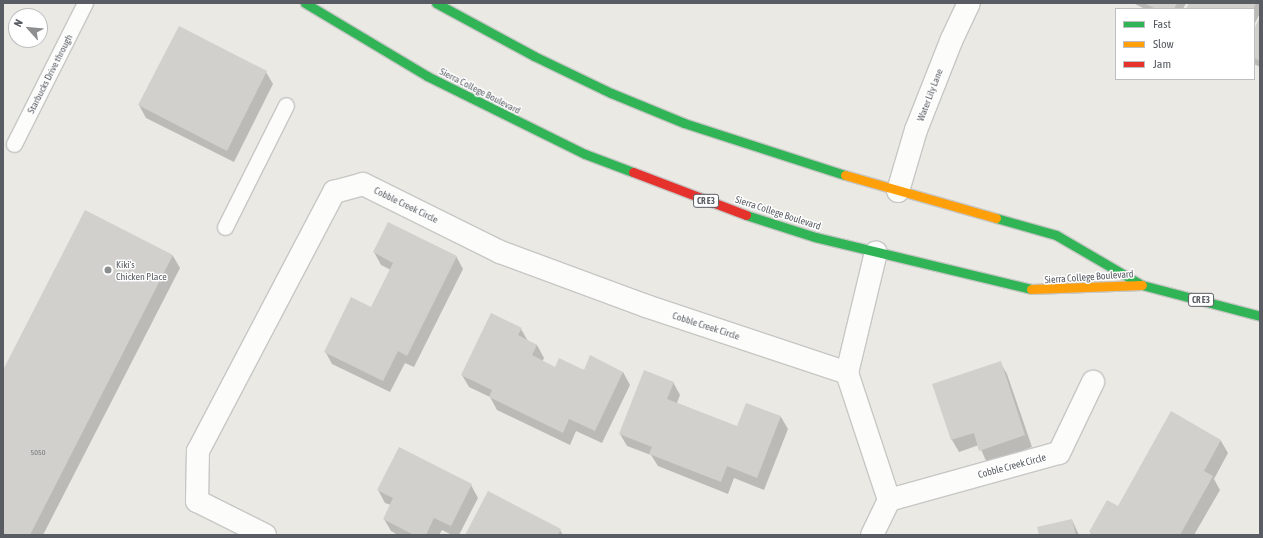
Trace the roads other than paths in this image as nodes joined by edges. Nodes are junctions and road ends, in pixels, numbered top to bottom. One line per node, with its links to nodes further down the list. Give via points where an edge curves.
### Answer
1 (85, 3): 6 (lane, Starbucks Drive through)
2 (304, 3): 9 (main road, Sierra College Boulevard / CR E3, via 427,76 585,154 745,215 815,237)
3 (436, 3): 7 (main road, Sierra College Boulevard / CR E3, via 534,56 611,93 684,123 767,152)
4 (969, 3): 7 (street, Water Lily Lane, via 921,117)
5 (286, 104): 8 (lane)
6 (14, 144)
7 (898, 191): 10 (main road, Sierra College Boulevard / CR E3, via 1056,235)
8 (225, 227)
9 (876, 252): 10 (main road, Sierra College Boulevard / CR E3, via 1038,291); 12 (street)
10 (1142, 285): 11 (main road, Sierra College Boulevard / CR E3)
11 (1260, 316)
12 (847, 373): 14 (street); 15 (street, Cobble Creek Circle, via 646,306 500,252 364,184 334,192 198,451 197,501)
13 (1093, 382): 14 (street, Cobble Creek Circle, via 1059,453)
14 (889, 500): 16 (street)
15 (265, 535)
16 (872, 535)

